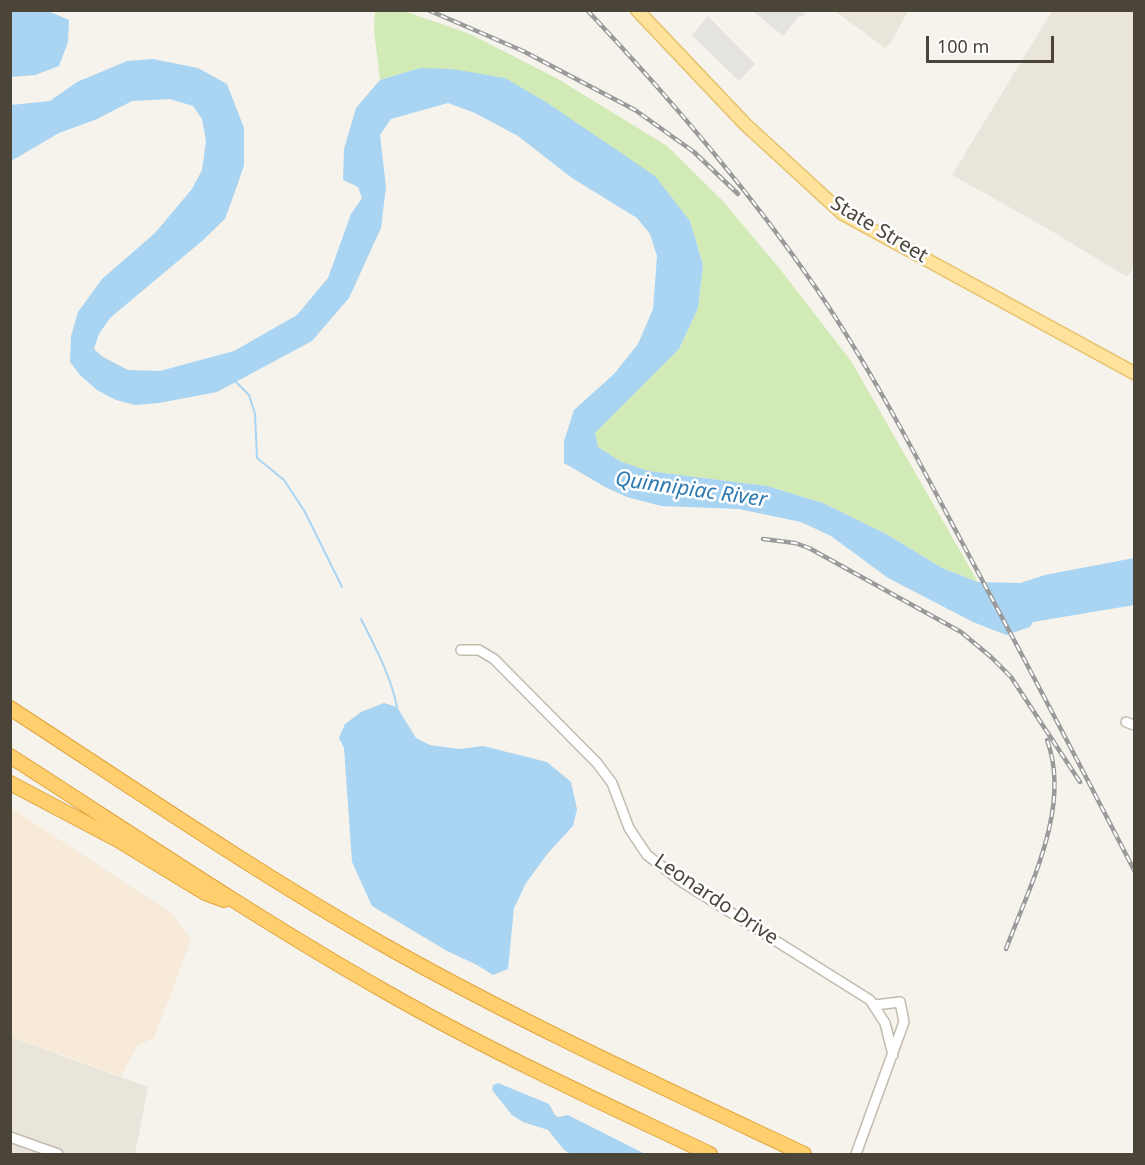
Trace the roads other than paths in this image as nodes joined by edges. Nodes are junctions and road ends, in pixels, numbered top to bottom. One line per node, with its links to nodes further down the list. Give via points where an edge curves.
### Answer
1 (637, 10): 2 (main road, State Street, via 746,125 843,214)
2 (1134, 373)
3 (461, 650): 10 (street, Leonardo Drive, via 479,650 494,659 597,763 612,783 629,828 647,855 682,882)
4 (10, 698): 6 (highway)
5 (10, 708): 6 (highway)
6 (30, 720): 15 (highway, via 279,882 406,958 552,1034)
7 (10, 756): 9 (highway)
8 (10, 783): 9 (highway, via 118,840 205,893)
9 (241, 905): 14 (highway, via 343,968 457,1031)
10 (875, 1005): 11 (street, Leonardo Drive, via 885,1023); 11 (street, via 900,1002 903,1025)
11 (893, 1055): 16 (street)
12 (10, 1137): 13 (street)
13 (58, 1155)
14 (710, 1155)
15 (804, 1155)
16 (856, 1155)

